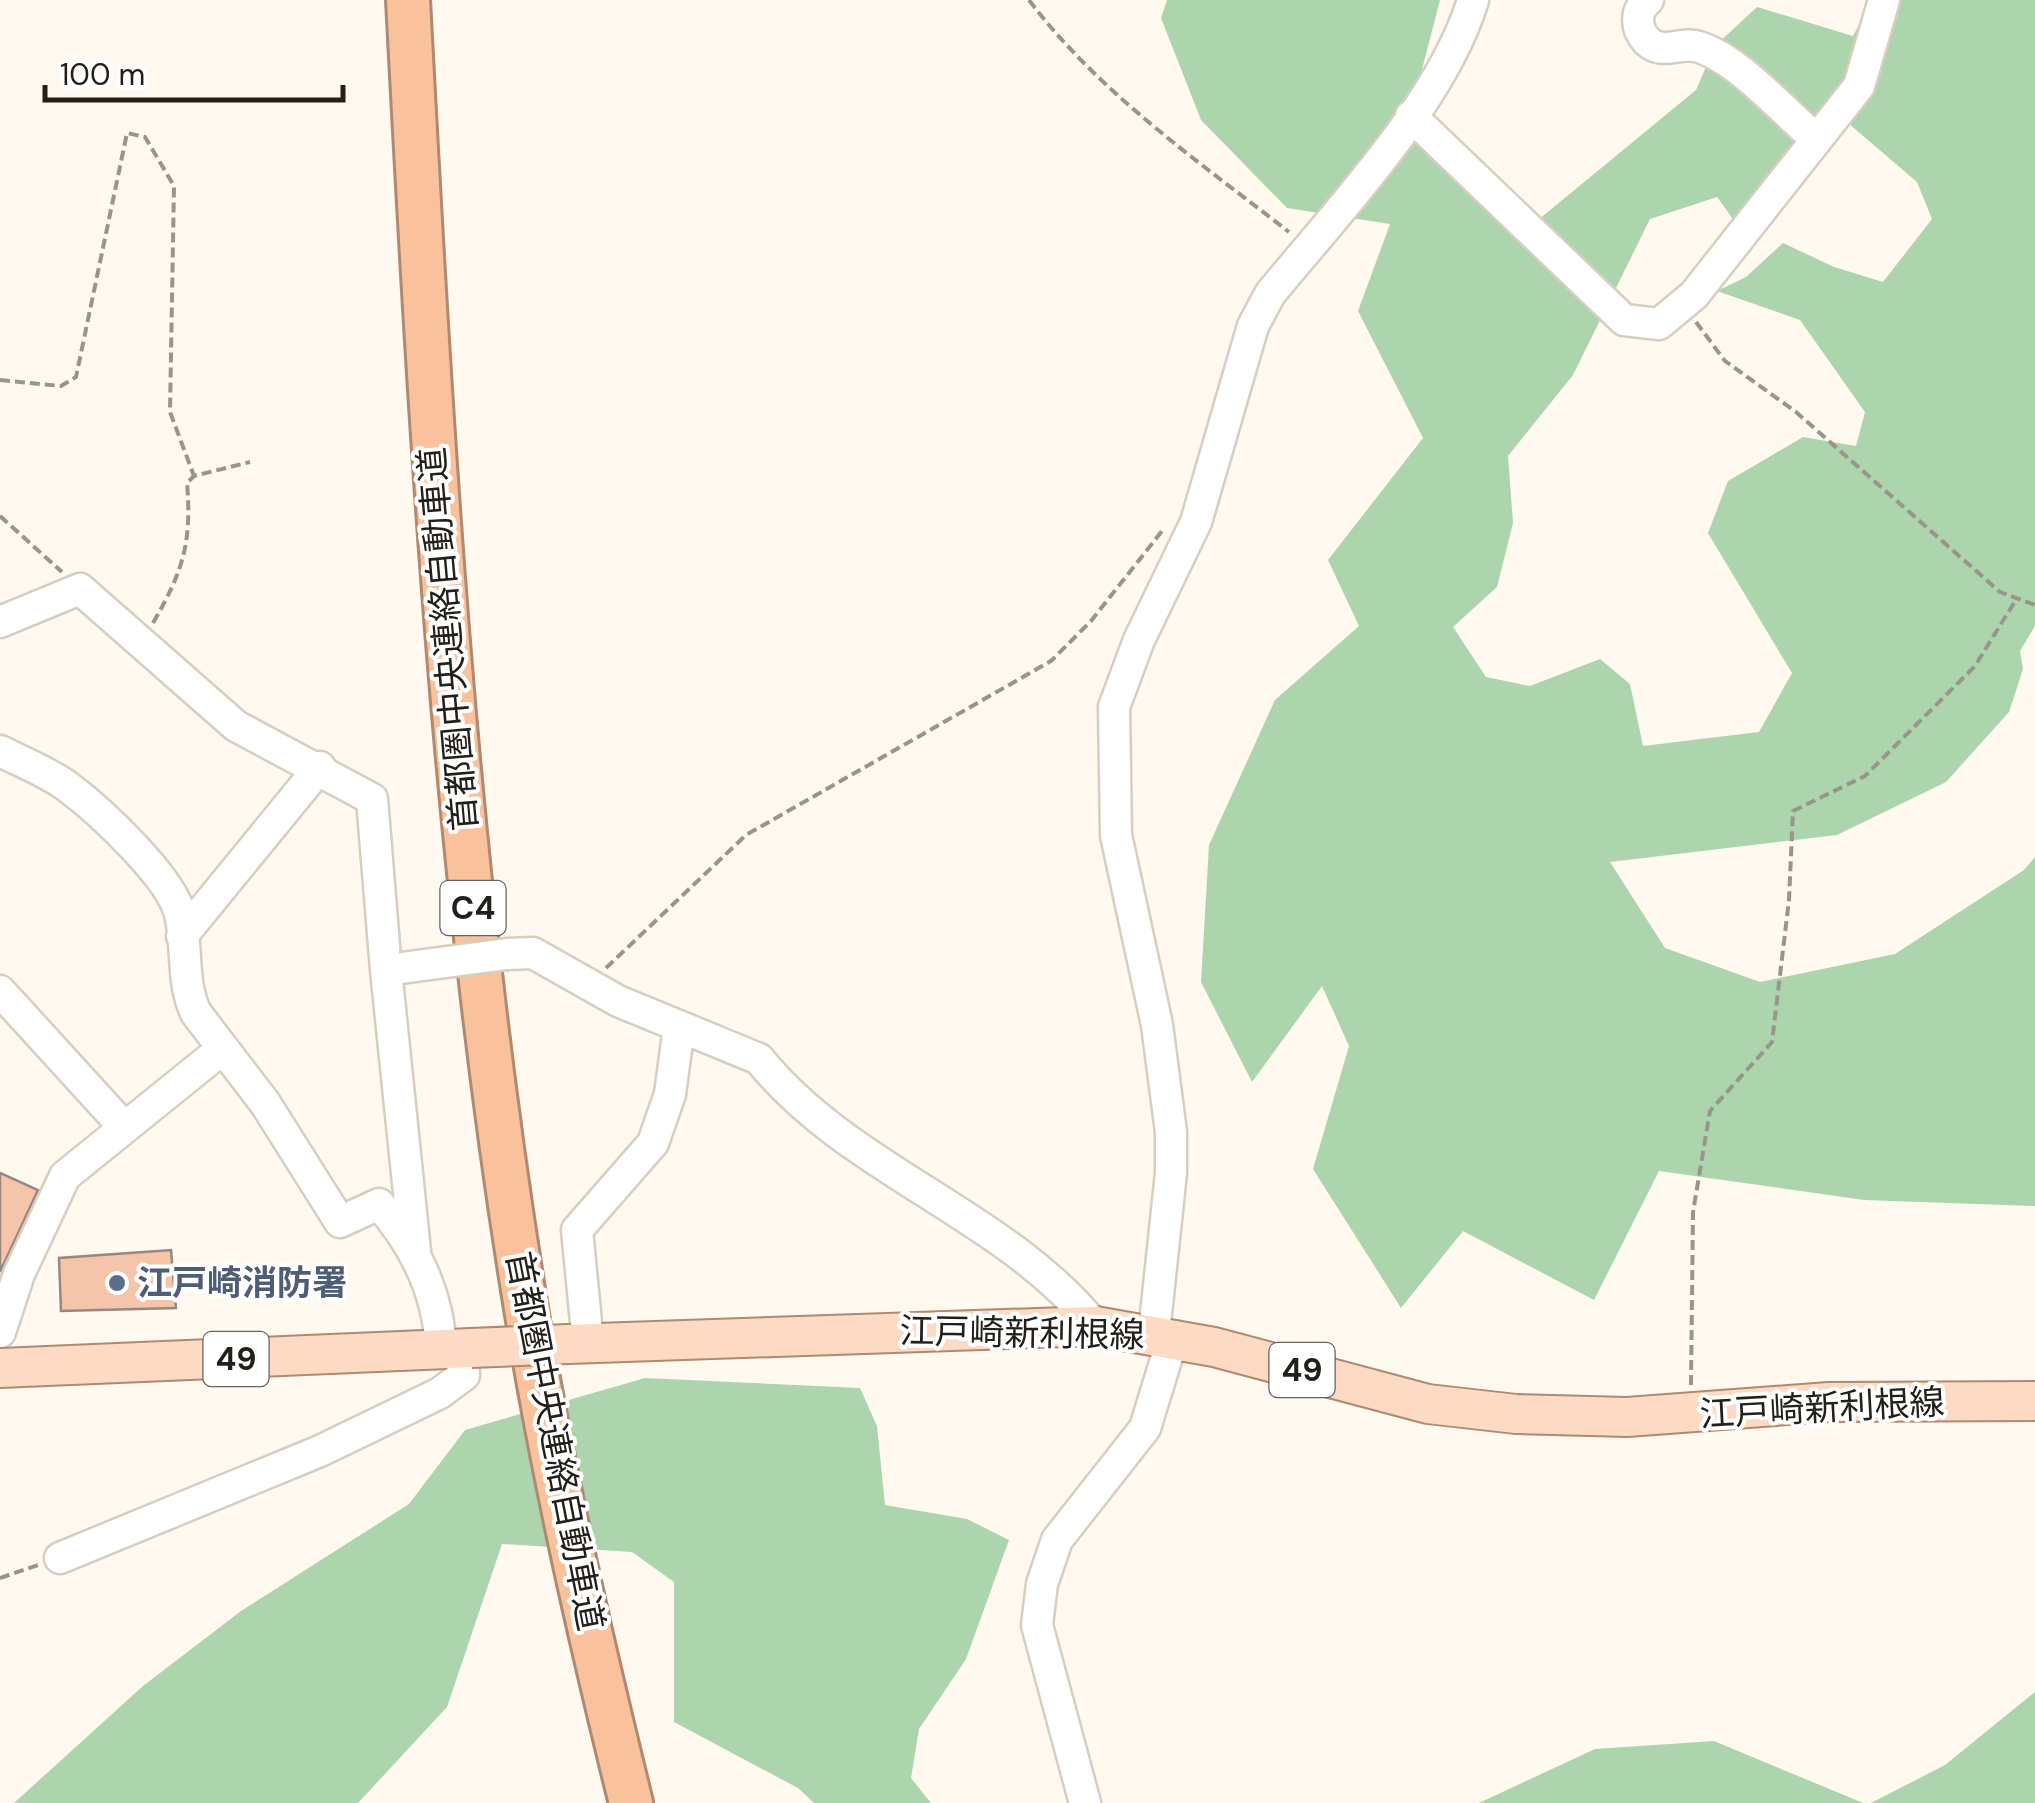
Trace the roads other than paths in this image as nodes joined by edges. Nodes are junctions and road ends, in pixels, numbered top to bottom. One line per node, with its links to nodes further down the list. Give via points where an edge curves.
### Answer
1 (408, 0): 25 (highway, 首都圏中央連絡自動車道 / C4, via 435,506 488,1046 547,1429)
2 (1472, 0): 5 (street, via 1458,38)
3 (1648, 0): 6 (street, via 1638,22 1650,44 1700,47)
4 (1884, 0): 6 (street, via 1859,86)
5 (1411, 116): 6 (street, via 1624,320 1659,324 1683,304); 19 (street, via 1270,294 1253,326 1196,522 1114,707 1116,835 1157,1025 1171,1132)
6 (1815, 138)
7 (0, 622): 9 (street, via 80,589 236,726)
8 (0, 751): 10 (street, via 67,786 114,828 165,886 180,910)
9 (320, 767): 10 (street); 11 (street, via 372,799)
10 (182, 936): 14 (street, via 188,996)
11 (393, 969): 13 (street, bridge, via 533,952); 16 (street)
12 (0, 991): 15 (street)
13 (679, 1027): 17 (street, via 759,1059 840,1134 1007,1248); 20 (street, via 670,1094 652,1143 577,1230)
14 (220, 1050): 15 (street); 16 (street, via 265,1103 340,1222 379,1204)
15 (124, 1127): 18 (street, via 64,1176)
16 (414, 1252): 21 (street)
17 (1095, 1326): 19 (main road, 江戸崎新利根線 / 49); 20 (main road, 江戸崎新利根線 / 49)
18 (0, 1332)
19 (1164, 1335): 23 (main road, 江戸崎新利根線 / 49, via 1428,1404 1565,1416 1829,1402); 26 (street, via 1145,1428 1057,1540 1042,1584 1038,1625)
20 (578, 1343): 21 (main road, 江戸崎新利根線 / 49, bridge)
21 (458, 1349): 22 (main road, 江戸崎新利根線 / 49); 24 (street, via 464,1376 440,1393 303,1458)
22 (0, 1368)
23 (2035, 1400)
24 (60, 1558)
25 (631, 1803)
26 (1085, 1803)

